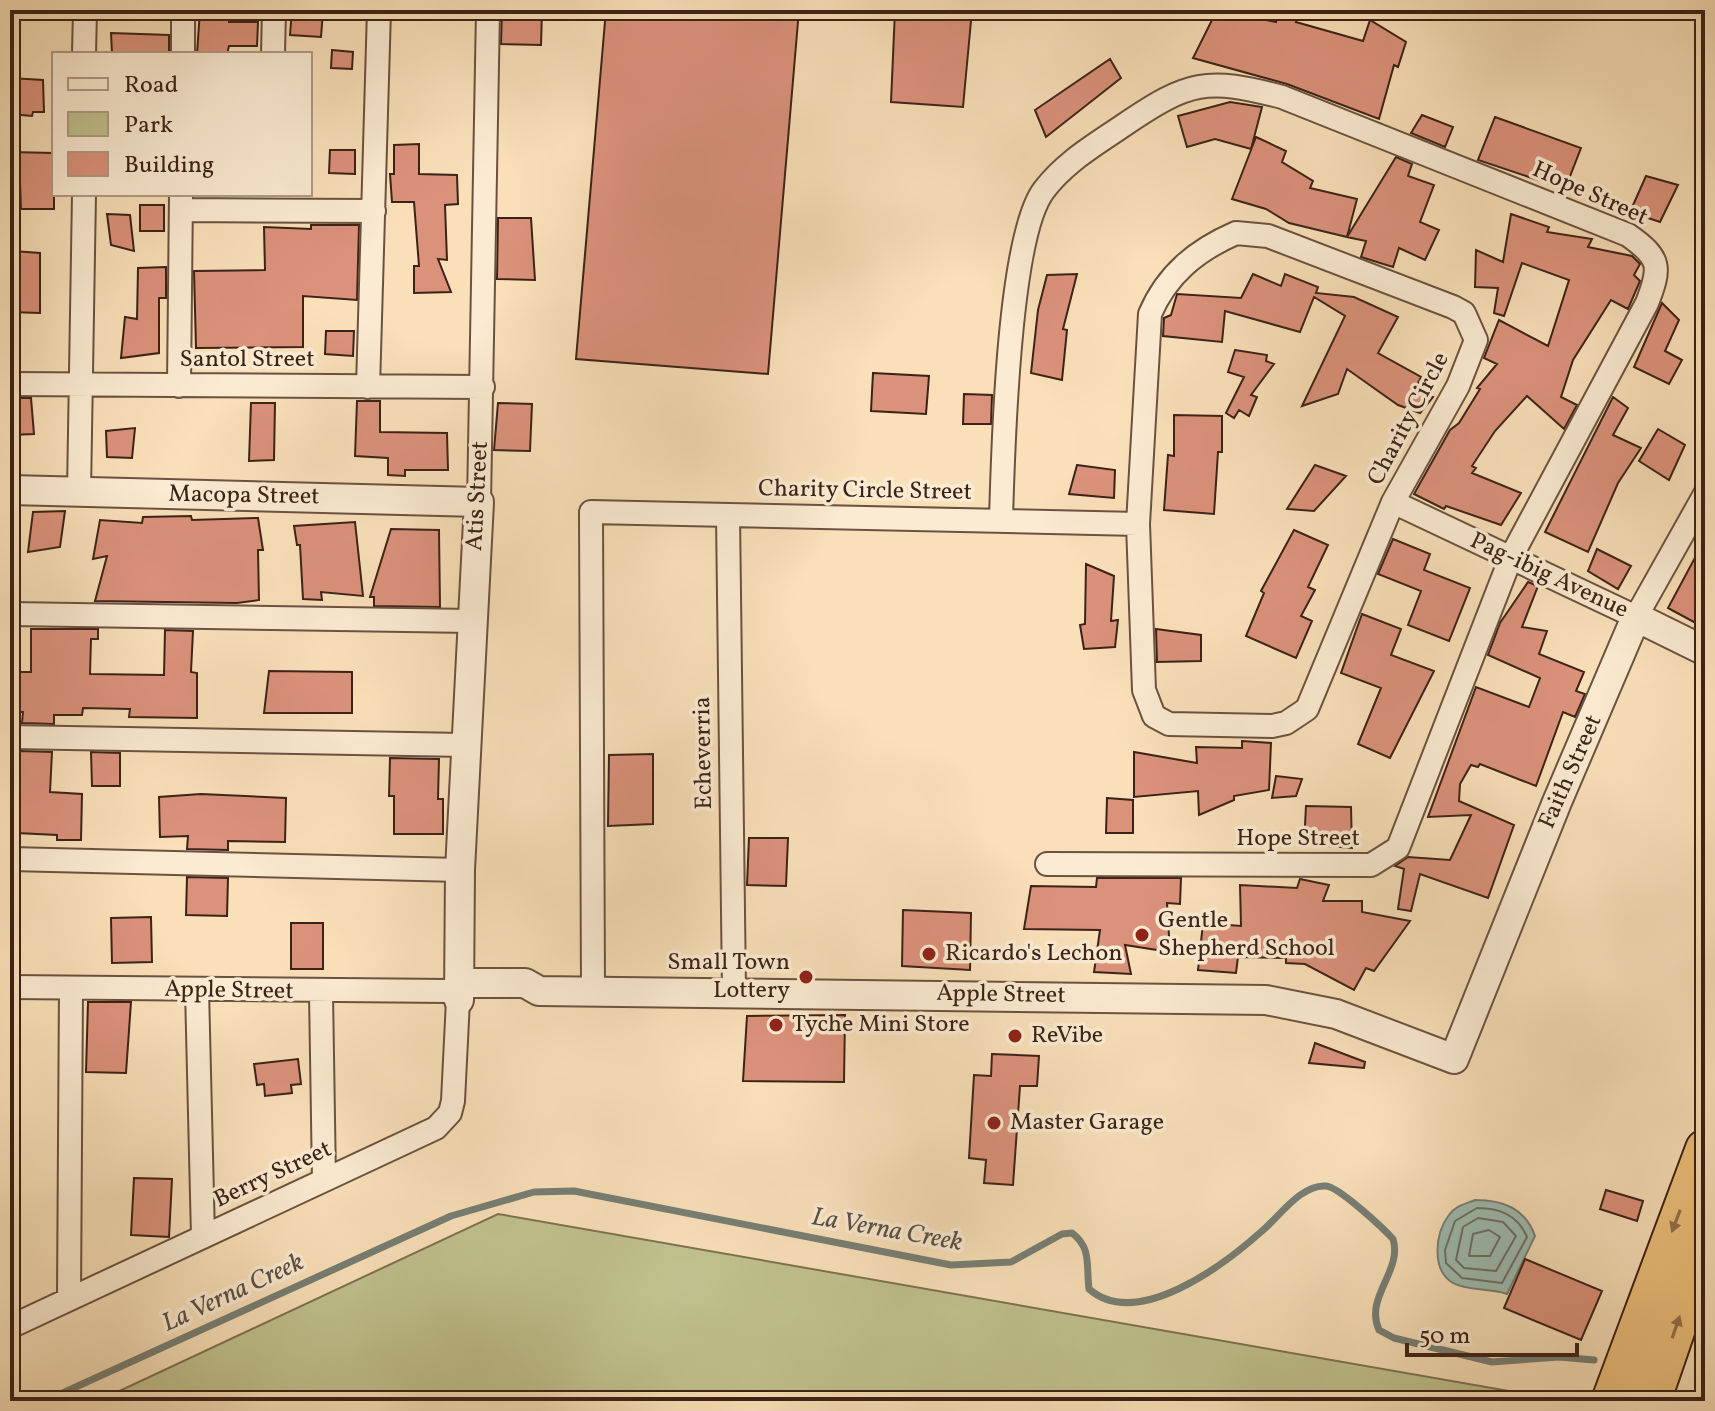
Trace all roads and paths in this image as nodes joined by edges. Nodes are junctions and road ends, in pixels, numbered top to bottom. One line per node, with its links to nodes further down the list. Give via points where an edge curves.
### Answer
1 (85, 10): 6 (street)
2 (183, 10): 7 (street)
3 (274, 10): 8 (street)
4 (379, 10): 12 (street)
5 (488, 10): 17 (street, Atis Street)
6 (84, 52)
7 (183, 52)
8 (273, 52)
9 (84, 196): 15 (street)
10 (181, 202): 11 (street); 14 (street)
11 (269, 202): 12 (street)
12 (374, 211): 16 (street)
13 (10, 384): 15 (street, Santol Street)
14 (179, 386): 15 (street, Santol Street); 16 (street, Santol Street)
15 (83, 387): 19 (street)
16 (368, 387): 17 (street, Santol Street)
17 (483, 387): 21 (street, Atis Street)
18 (10, 490): 19 (street, Macopa Street)
19 (79, 492): 21 (street, Macopa Street)
20 (1705, 494): 28 (street, Faith Street)
21 (479, 502): 29 (street, Atis Street)
22 (1393, 502): 25 (street, Charity Circle, via 1307,709 1272,726 1169,724 1154,716 1144,690); 25 (street, Charity Circle, via 1472,357 1476,340 1471,323 1453,307 1268,236 1236,233 1182,266 1159,291 1150,314); 26 (street, Pag-ibig Avenue)
23 (728, 515): 24 (street, Charity Circle Street); 40 (street, Charity Circle Street, via 591,512); 41 (street, Echeverria)
24 (1001, 519): 25 (street, Charity Circle Street); 26 (street, Hope Street, via 1014,308 1029,220 1043,191 1071,161 1151,107 1208,83 1232,84 1282,97 1628,235 1656,260 1647,303)
25 (1138, 524)
26 (1511, 557): 28 (street, Pag-ibig Avenue); 34 (street, Hope Street, via 1398,848 1386,858 1371,865 1334,867)
27 (10, 614): 29 (street)
28 (1636, 617): 30 (street, Pag-ibig Avenue); 43 (street, Faith Street)
29 (472, 621): 32 (street, Atis Street)
30 (1705, 651)
31 (10, 737): 32 (street)
32 (465, 745): 35 (street, Atis Street)
33 (10, 859): 35 (street)
34 (1047, 864)
35 (460, 870): 39 (street, Atis Street)
36 (10, 987): 37 (street, Apple Street)
37 (71, 988): 38 (street, Apple Street); 48 (street)
38 (197, 990): 42 (street, Apple Street); 46 (street)
39 (455, 991): 40 (street, Apple Street, via 525,1000 539,991); 42 (street, Apple Street); 45 (street, Berry Street, via 450,1113 425,1134)
40 (593, 991): 41 (street, Apple Street)
41 (734, 991): 43 (street, Apple Street, via 1266,1000 1336,1014)
42 (321, 993): 45 (street)
43 (1454, 1059)
44 (1705, 1149): 50 (highway, one-way to 50)
45 (324, 1180): 46 (street, Berry Street)
46 (203, 1237): 48 (street, Berry Street)
47 (1705, 1244): 51 (highway, one-way to 47)
48 (69, 1299): 49 (street, Berry Street)
49 (10, 1327)
50 (1616, 1400)
51 (1651, 1401)

